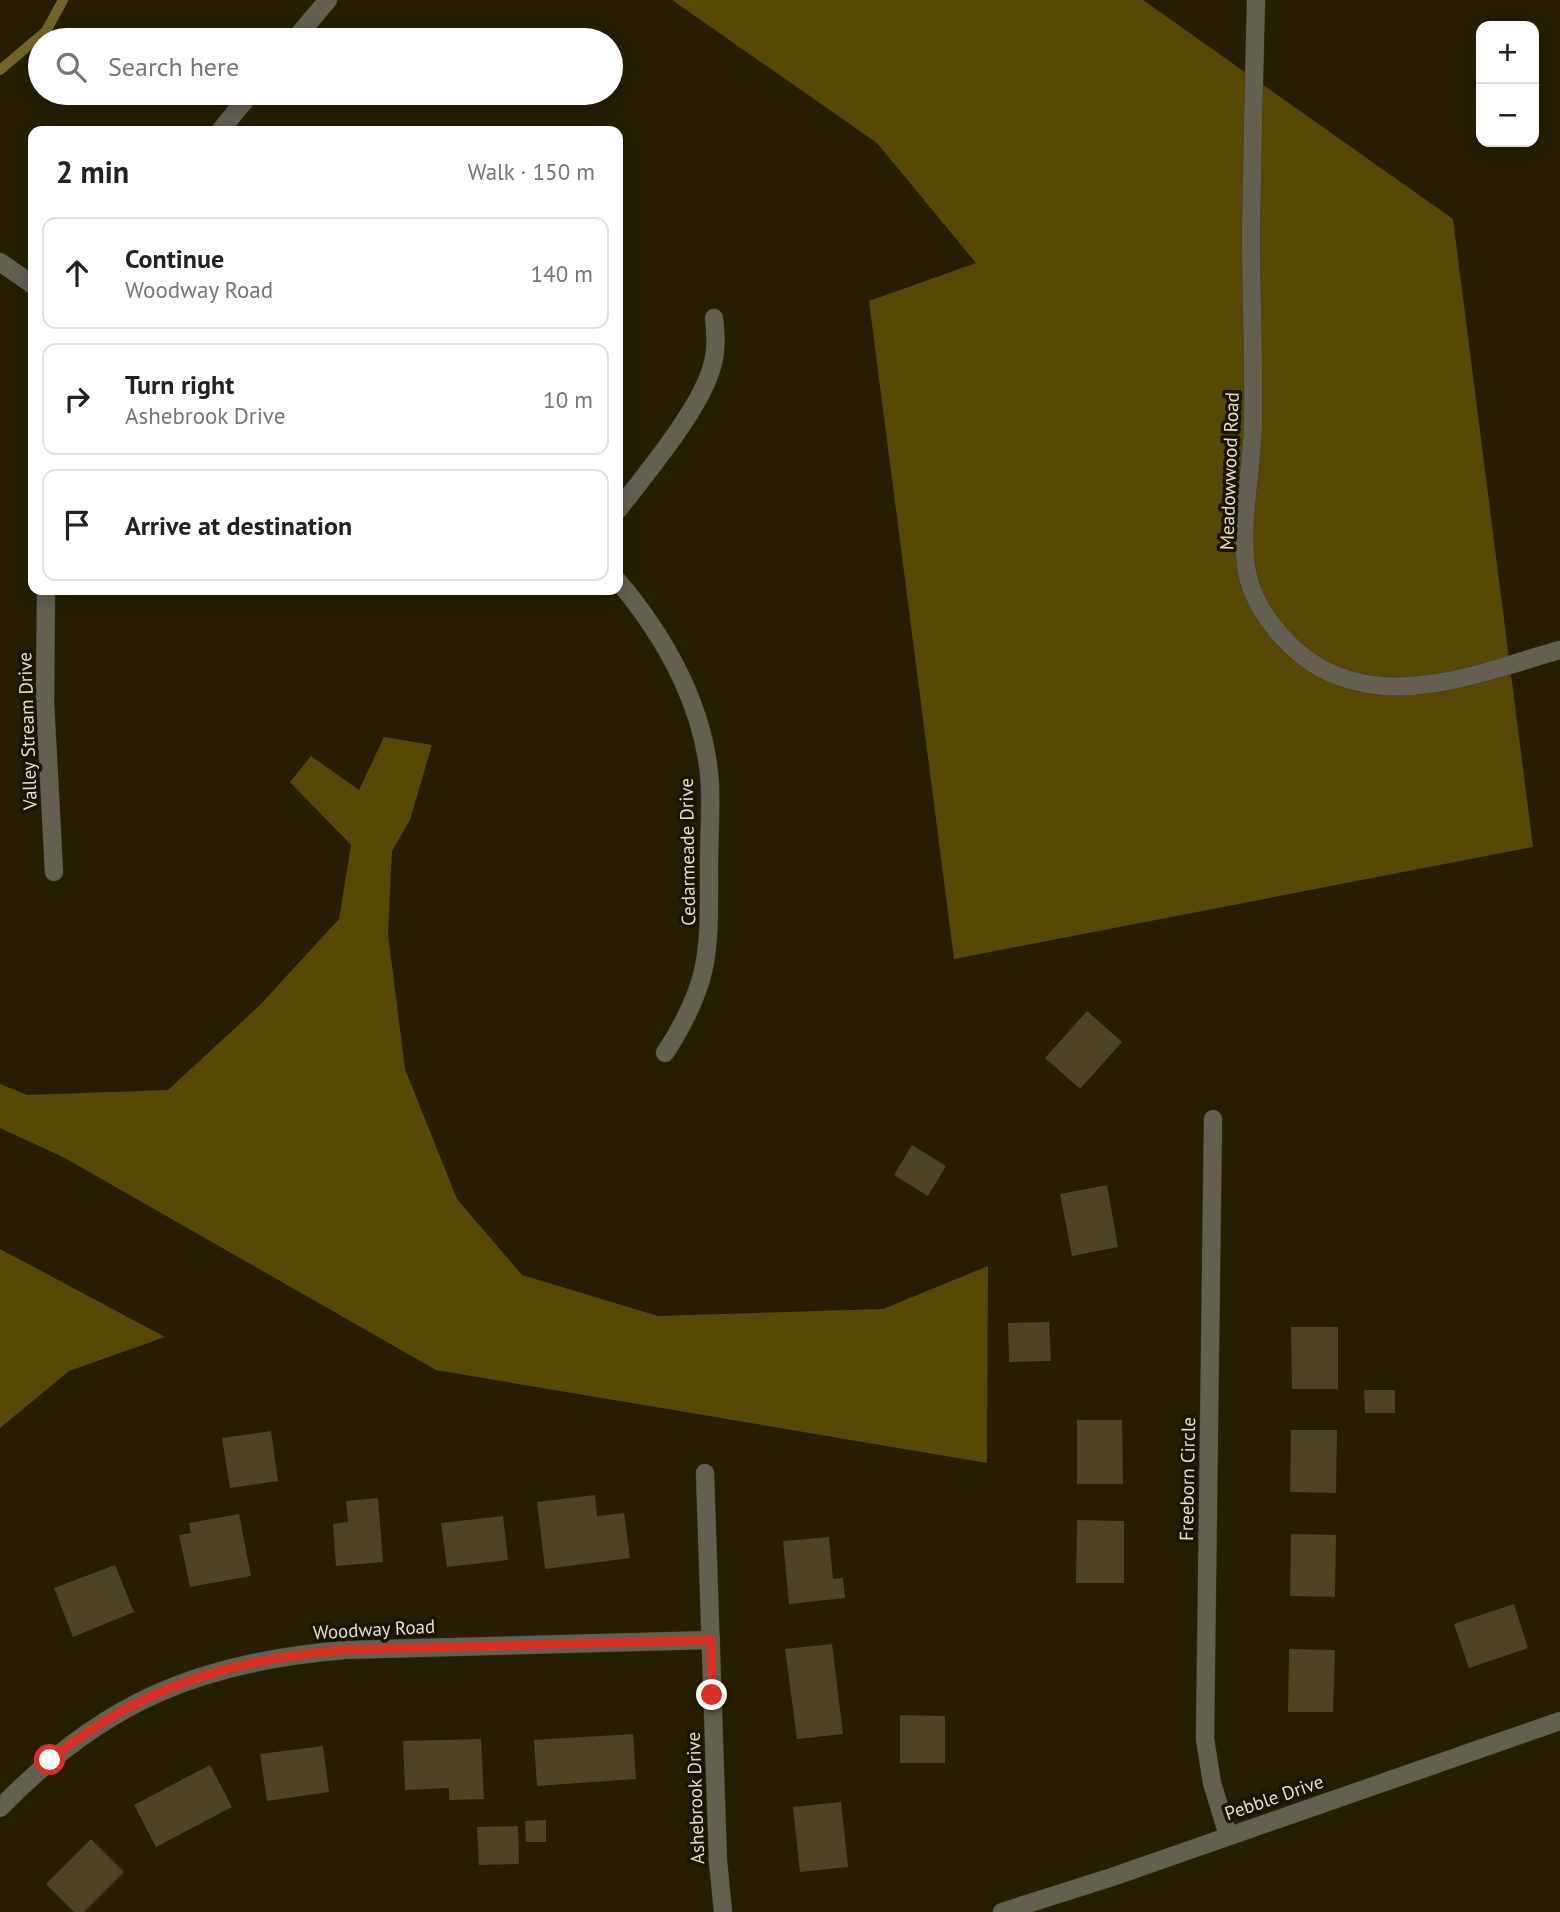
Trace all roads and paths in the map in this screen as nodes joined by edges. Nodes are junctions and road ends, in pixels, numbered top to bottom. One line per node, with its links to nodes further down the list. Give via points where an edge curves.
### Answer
1 (328, 0): 3 (street)
2 (1256, 0): 12 (street, Meadowwood Road, via 1252,425 1246,539 1248,573 1258,601 1281,635 1308,660 1336,676 1362,683 1395,686 1447,681)
3 (304, 28)
4 (241, 105): 5 (street)
5 (224, 126)
6 (0, 262): 7 (street)
7 (28, 282)
8 (714, 318): 9 (street, via 713,364 706,386)
9 (623, 503)
10 (623, 587): 14 (street, Cedarmeade Drive, via 677,666 699,723 710,783 709,946 702,984)
11 (47, 595): 13 (street, Valley Stream Drive, via 45,701)
12 (1560, 650)
13 (54, 872)
14 (665, 1053)
15 (1213, 1119): 20 (street, Freeborn Circle, via 1205,1739)
16 (705, 1472): 17 (street, Ashebrook Drive)
17 (711, 1640): 19 (street, Woodway Road, via 345,1650 237,1664 177,1684 121,1710 80,1735); 21 (street, Ashebrook Drive)
18 (1560, 1721): 20 (street, Pebble Drive)
19 (0, 1808)
20 (1228, 1835): 22 (street, Pebble Drive)
21 (723, 1912)
22 (1002, 1912)

